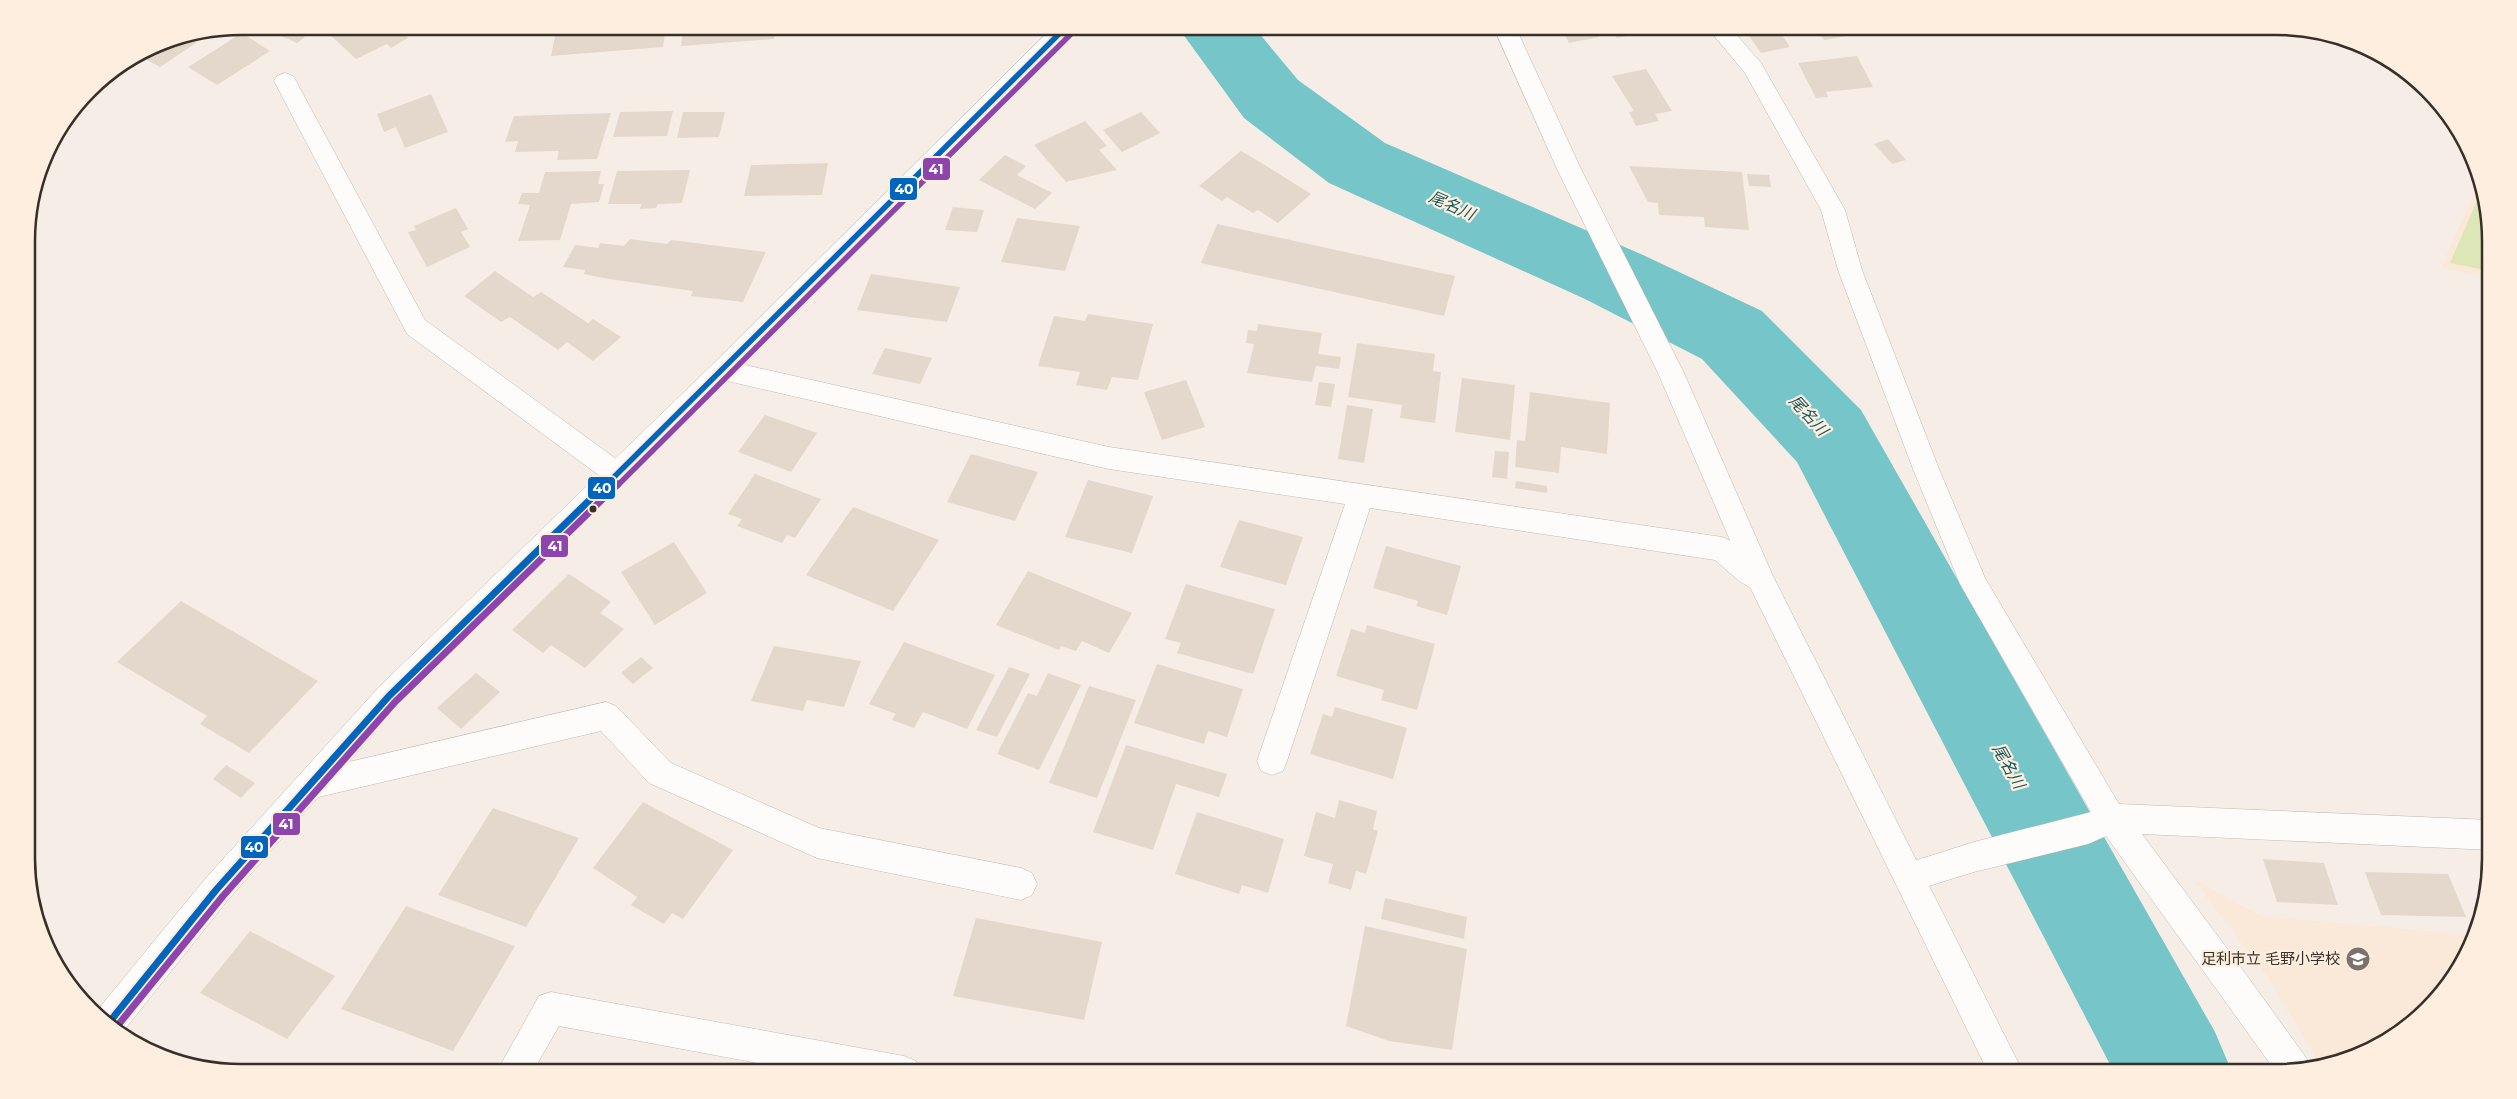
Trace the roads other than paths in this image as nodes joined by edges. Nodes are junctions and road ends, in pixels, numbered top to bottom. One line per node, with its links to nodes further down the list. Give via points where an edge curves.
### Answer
1 (1059, 35): 5 (street)
2 (1508, 35): 8 (street, via 1569,168 1671,373)
3 (1724, 35): 11 (street, via 1752,68 1833,210 1850,270 1926,470 1974,584)
4 (285, 82): 6 (street, via 416,327)
5 (723, 370): 6 (street); 7 (street, via 1109,458)
6 (617, 474): 10 (street, via 389,696)
7 (1361, 496): 8 (street, via 1722,549); 9 (street)
8 (1761, 580): 13 (street)
9 (1272, 761)
10 (310, 785): 14 (street, via 606,716 660,773 817,843); 15 (street, via 216,890)
11 (2100, 824): 12 (street); 13 (street); 19 (street, via 2229,977)
12 (2482, 835)
13 (1909, 877): 18 (street)
14 (1021, 884)
15 (113, 1019)
16 (518, 1064): 17 (street, via 551,1008)
17 (855, 1064)
18 (2002, 1064)
19 (2290, 1064)

